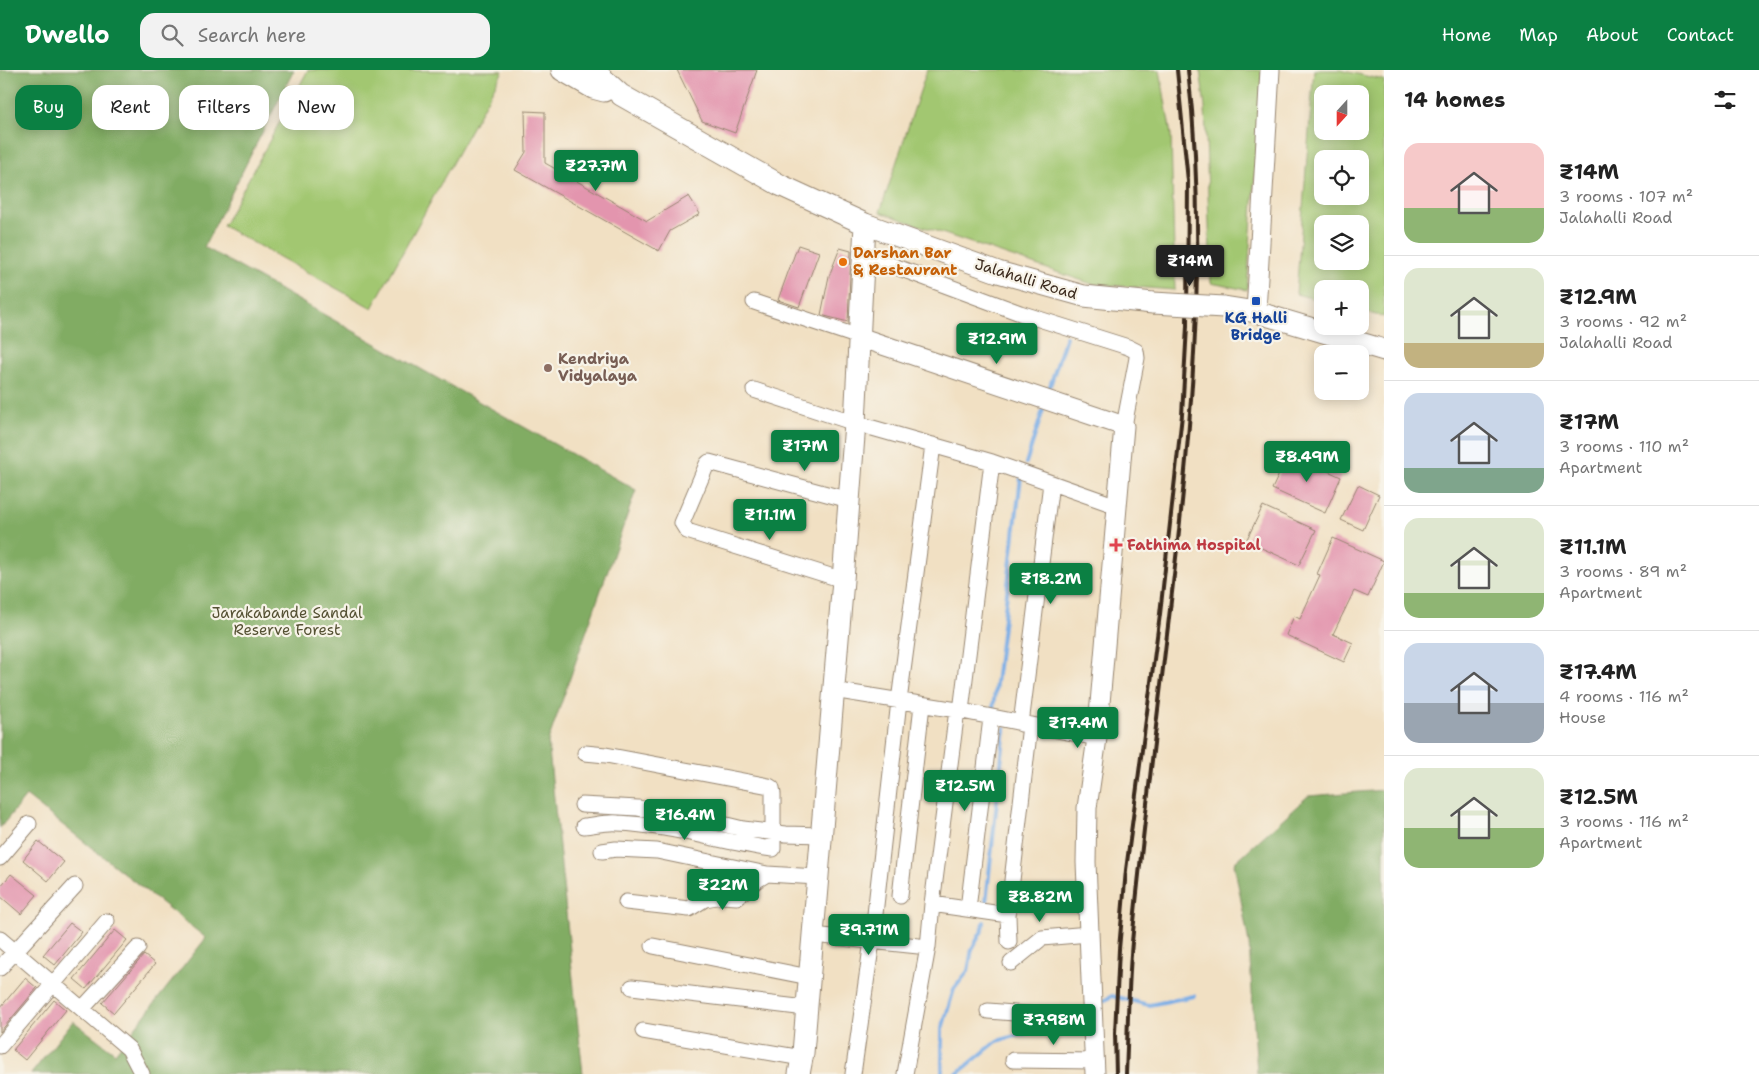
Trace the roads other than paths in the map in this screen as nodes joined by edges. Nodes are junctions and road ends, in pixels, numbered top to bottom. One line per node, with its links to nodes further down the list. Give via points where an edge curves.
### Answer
1 (562, 70): 4 (main road, via 593,88)
2 (590, 70): 4 (main road, Jalahalli Road)
3 (1270, 70): 8 (street)
4 (621, 95): 5 (main road, Jalahalli Road, via 780,186)
5 (865, 224): 6 (main road); 8 (main road, Jalahalli Road, bridge, via 998,272 1084,296)
6 (864, 256): 9 (main road); 13 (street, via 1136,351)
7 (754, 302): 9 (street)
8 (1256, 312): 10 (main road, Jalahalli Road)
9 (859, 337): 12 (main road); 13 (street)
10 (1384, 350)
11 (754, 390): 12 (street)
12 (855, 423): 14 (street); 17 (main road)
13 (1124, 426): 18 (street)
14 (932, 445): 15 (street); 21 (street)
15 (992, 462): 16 (street); 23 (street)
16 (1052, 483): 18 (street); 25 (street)
17 (849, 500): 19 (main road); 19 (street, via 710,462 682,523 687,531)
18 (1117, 506): 26 (street)
19 (843, 580): 20 (main road)
20 (833, 690): 21 (street); 32 (main road)
21 (899, 701): 22 (street); 47 (street)
22 (922, 704): 23 (street); 38 (street)
23 (959, 711): 24 (street); 40 (street)
24 (991, 718): 25 (street); 41 (street)
25 (1026, 725): 26 (street); 42 (street)
26 (1097, 738): 44 (street, via 1088,808)
27 (585, 753): 31 (street, via 769,786 774,794)
28 (582, 805): 31 (street, via 638,808)
29 (29, 824): 34 (street)
30 (584, 826): 31 (street, via 617,823 667,829 773,849)
31 (774, 832): 32 (street)
32 (821, 834): 36 (main road)
33 (602, 852): 35 (street, via 616,849 657,851)
34 (0, 858)
35 (767, 874): 36 (street); 39 (street, via 737,897 705,899 689,909)
36 (818, 877): 45 (main road)
37 (75, 886): 52 (street)
38 (900, 896)
39 (626, 902)
40 (932, 904): 41 (street); 50 (street)
41 (968, 909): 42 (street)
42 (1008, 915): 48 (street)
43 (107, 921): 56 (street)
44 (1089, 934): 53 (street, via 1042,938); 61 (street)
45 (813, 935): 47 (street); 55 (main road)
46 (0, 939): 52 (street)
47 (872, 941): 50 (street); 68 (street)
48 (1009, 942)
49 (654, 946): 55 (street)
50 (928, 947): 69 (street)
51 (138, 948): 59 (street)
52 (15, 952): 54 (street); 56 (street)
53 (1010, 963)
54 (0, 968)
55 (809, 977): 58 (main road)
56 (54, 984): 59 (street); 63 (street)
57 (632, 986): 58 (street)
58 (806, 1008): 65 (main road)
59 (82, 1009): 67 (street, via 129,1049)
60 (988, 1011): 61 (street)
61 (1093, 1019): 66 (street)
62 (643, 1031): 65 (street)
63 (0, 1046)
64 (1018, 1065): 66 (street)
65 (801, 1066)
66 (1095, 1068)
67 (142, 1074)
68 (853, 1074)
69 (905, 1074)

